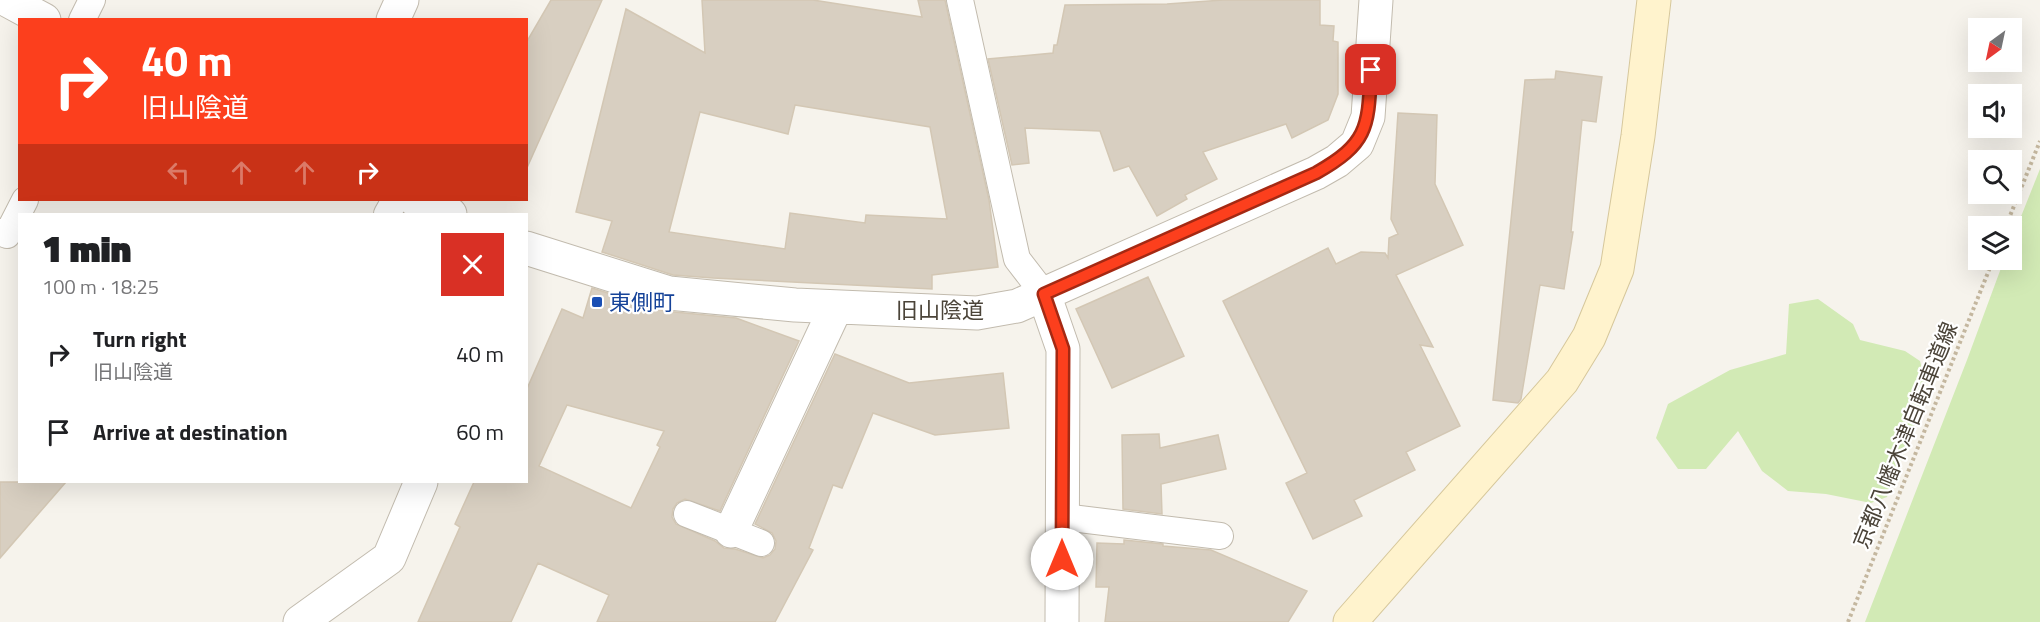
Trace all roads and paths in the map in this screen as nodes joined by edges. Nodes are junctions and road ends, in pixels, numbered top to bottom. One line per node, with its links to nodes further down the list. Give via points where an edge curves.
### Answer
1 (8, 0): 7 (street)
2 (92, 0): 8 (lane)
3 (402, 0): 9 (street)
4 (960, 0): 18 (lane, via 1017,259)
5 (1376, 0): 18 (street, 旧山陰道, via 1368,117 1357,144 1316,173)
6 (1654, 0): 28 (street, via 1617,269 1589,337 1562,381)
7 (40, 18)
8 (83, 18)
9 (394, 18)
10 (2040, 141): 14 (path)
11 (418, 201): 12 (street)
12 (448, 213)
13 (18, 214): 15 (lane, via 7,235)
14 (2010, 216)
15 (0, 232)
16 (528, 249): 19 (street, 旧山陰道, via 669,293)
17 (1989, 270): 29 (path, 京都八幡木津自転車道線)
18 (1044, 294): 19 (street, 旧山陰道, via 1017,306 977,314); 22 (street, via 1063,349)
19 (836, 307): 23 (street)
20 (421, 483): 26 (street, via 389,558)
21 (687, 514): 23 (lane)
22 (1063, 518): 24 (lane); 27 (street)
23 (731, 531): 25 (lane)
24 (1220, 536)
25 (761, 543)
26 (300, 622)
27 (1062, 622)
28 (1350, 622)
29 (1848, 622)

